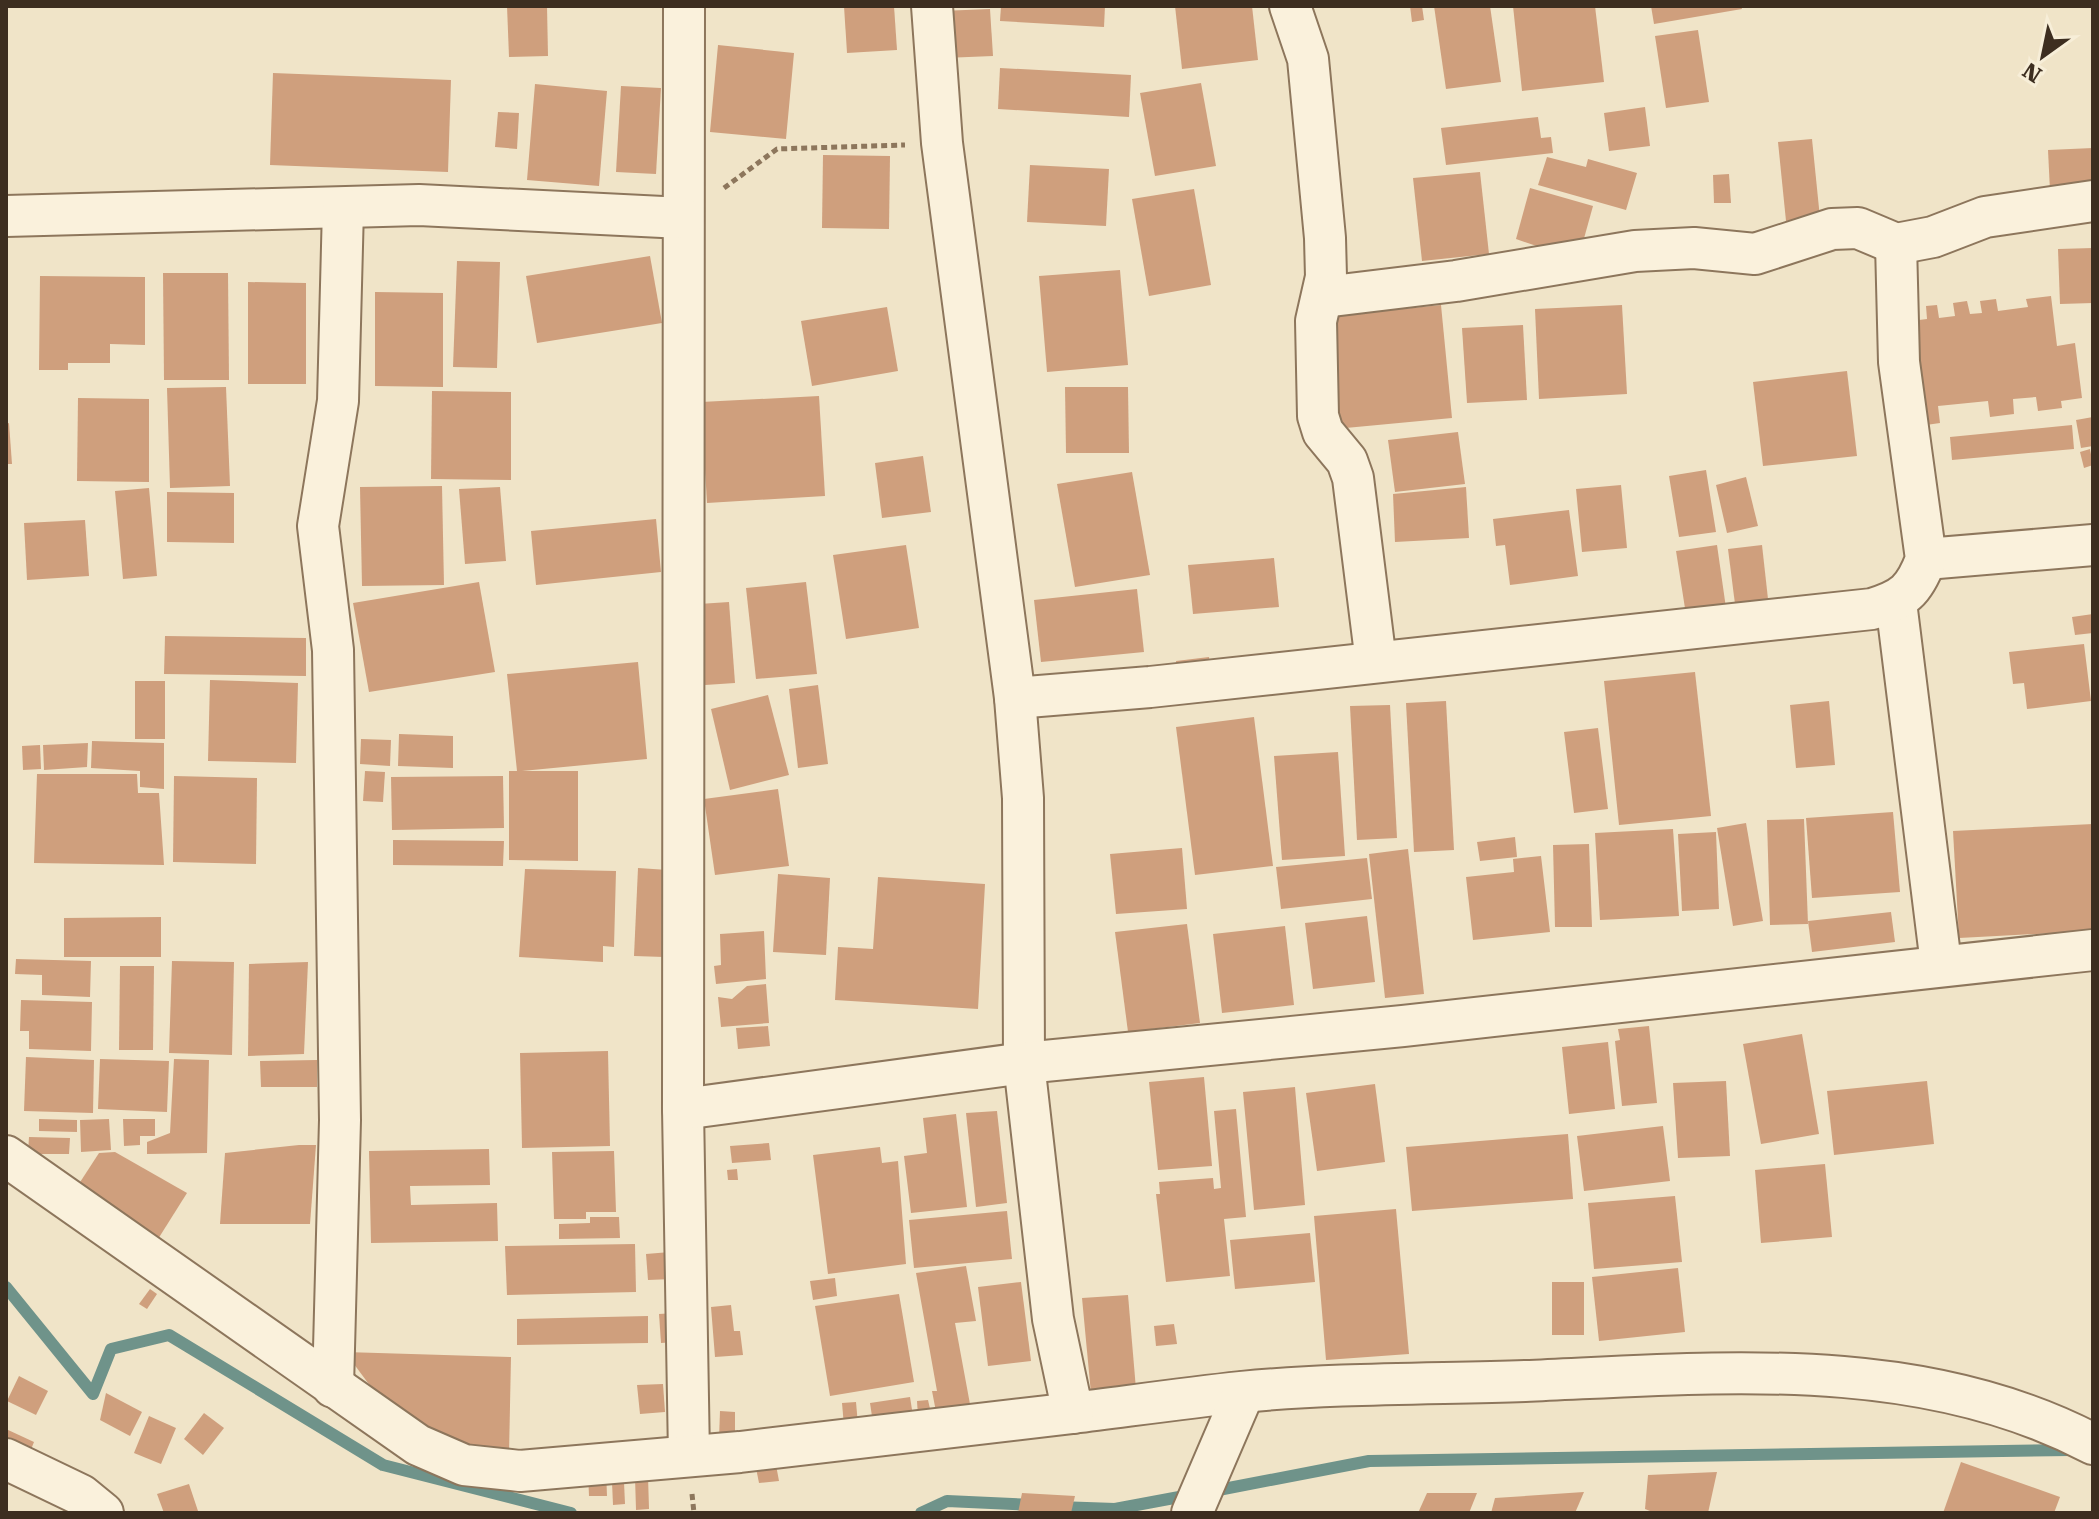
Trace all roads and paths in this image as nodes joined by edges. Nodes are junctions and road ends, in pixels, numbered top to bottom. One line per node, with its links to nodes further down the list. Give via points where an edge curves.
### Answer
1 (684, 6): 8 (street)
2 (932, 6): 4 (street)
3 (1290, 6): 10 (street, via 1308,59 1325,238)
4 (942, 143): 8 (path, via 777,149); 15 (street)
5 (2093, 201): 9 (street, via 1985,217 1933,237)
6 (343, 208): 7 (street); 8 (street, via 433,206); 21 (street, via 338,401 318,526 333,650 340,1120)
7 (6, 216)
8 (683, 218): 19 (street)
9 (1896, 244): 10 (street, via 1858,228 1832,229 1755,254 1694,248 1635,251); 12 (street, via 1901,377)
10 (1324, 297): 14 (street, via 1316,321 1318,416 1353,478)
11 (2093, 545): 12 (street)
12 (1926, 559): 13 (street, via 1917,584)
13 (1896, 602): 14 (street, via 1872,609); 17 (street)
14 (1376, 662): 15 (street)
15 (1015, 698): 18 (street, via 1023,798)
16 (2093, 950): 17 (street)
17 (1941, 964): 18 (street)
18 (1024, 1063): 19 (street); 23 (street, via 1053,1319)
19 (683, 1109): 25 (street)
20 (6, 1156): 21 (street)
21 (333, 1387): 25 (street, via 418,1445 464,1465 520,1471)
22 (1244, 1392): 23 (street); 24 (street, via 1752,1371 1852,1376 1958,1395 2069,1431); 28 (street)
23 (1073, 1413): 25 (street)
24 (2093, 1444)
25 (689, 1456)
26 (6, 1459): 27 (street, via 81,1495)
27 (103, 1513)
28 (1192, 1513)

